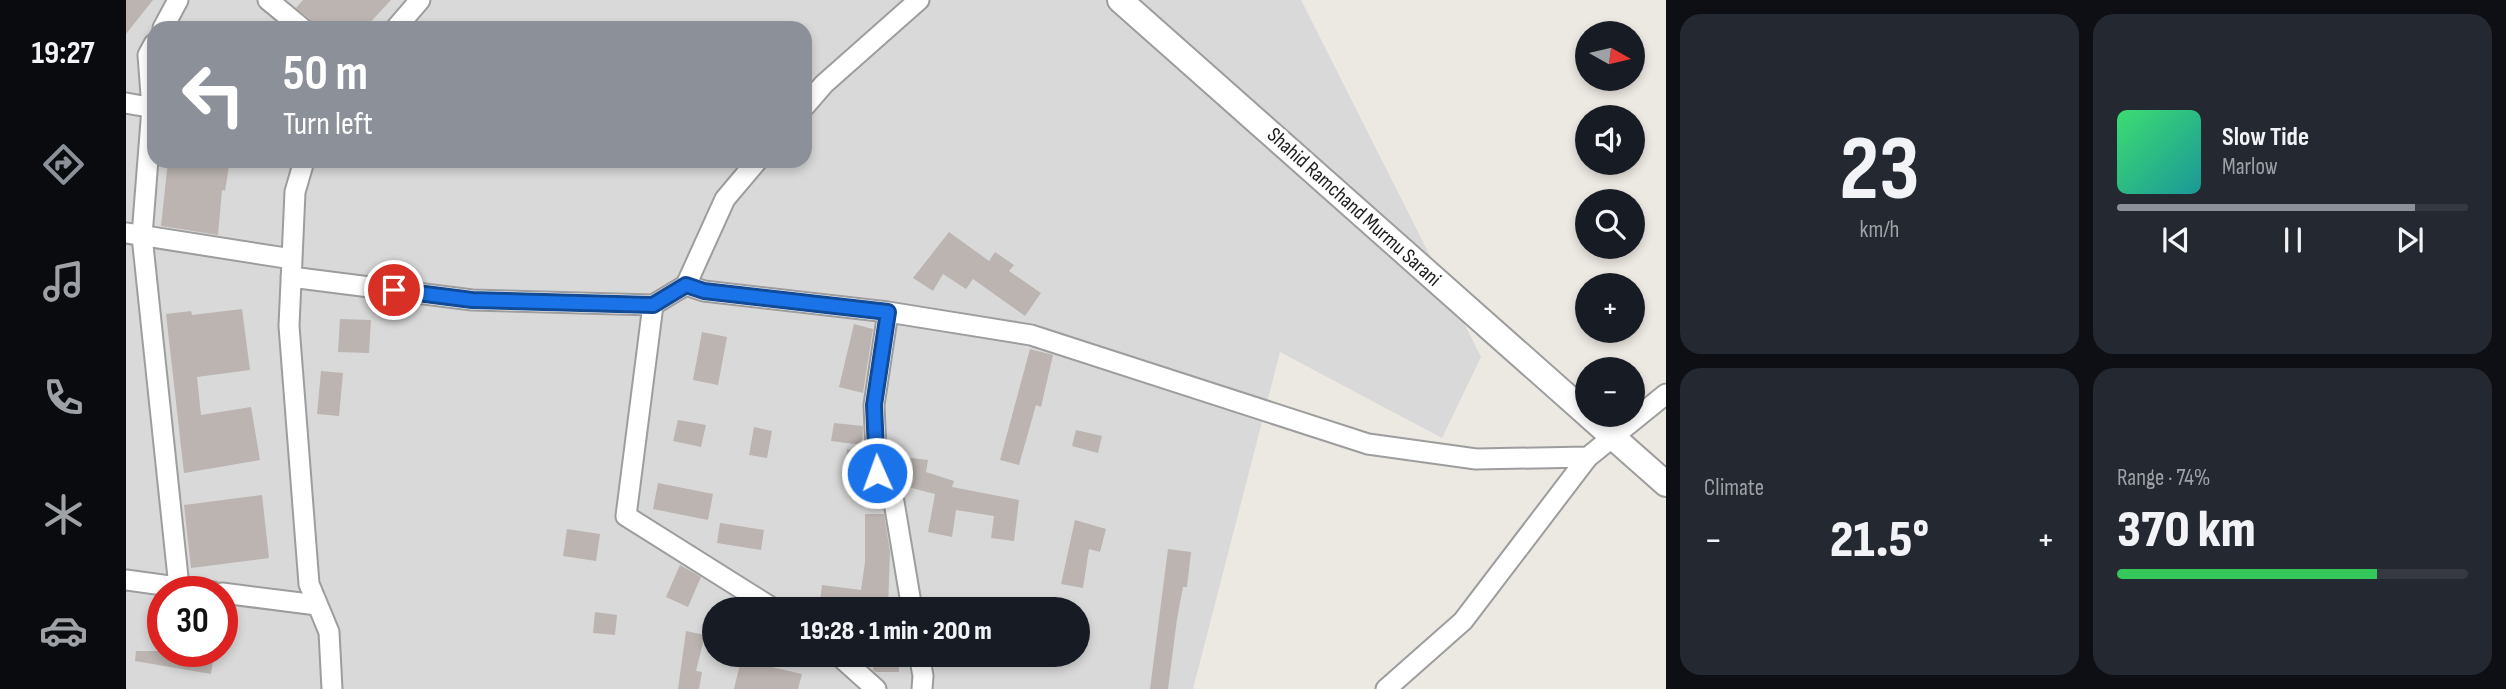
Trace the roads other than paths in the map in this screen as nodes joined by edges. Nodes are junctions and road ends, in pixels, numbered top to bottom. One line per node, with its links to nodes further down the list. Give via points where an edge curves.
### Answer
1 (178, 0): 6 (street)
2 (268, 0): 7 (street)
3 (420, 0): 8 (street)
4 (919, 0): 9 (street)
5 (1119, 0): 21 (street, Shahid Ramchand Murmu Sarani)
6 (167, 21)
7 (294, 21)
8 (402, 21)
9 (812, 98)
10 (126, 103): 11 (street)
11 (147, 107)
12 (147, 148): 15 (street)
13 (302, 168): 16 (street, via 295,192)
14 (751, 168): 17 (street, via 725,199)
15 (134, 235): 16 (street); 26 (street)
16 (291, 268): 18 (street, via 472,300); 32 (street, via 289,326 309,584)
17 (686, 285): 18 (street); 19 (street, via 704,291)
18 (653, 305): 30 (street, via 626,516)
19 (888, 312): 24 (street, via 1031,335 1368,444 1476,459); 31 (street, via 874,405 877,473 894,502)
20 (1666, 394): 23 (street)
21 (1575, 403)
22 (1602, 427): 23 (street, Shahid Ramchand Murmu Sarani)
23 (1614, 438): 24 (street); 25 (street, Shahid Ramchand Murmu Sarani)
24 (1588, 457): 38 (street, via 1463,621)
25 (1666, 484)
26 (178, 576)
27 (126, 580): 28 (street)
28 (147, 583)
29 (238, 595): 32 (street)
30 (755, 597)
31 (910, 597)
32 (317, 605): 35 (street, via 329,632)
33 (851, 667): 36 (street)
34 (921, 667): 37 (street)
35 (332, 689)
36 (876, 689)
37 (922, 689)
38 (1386, 689)

